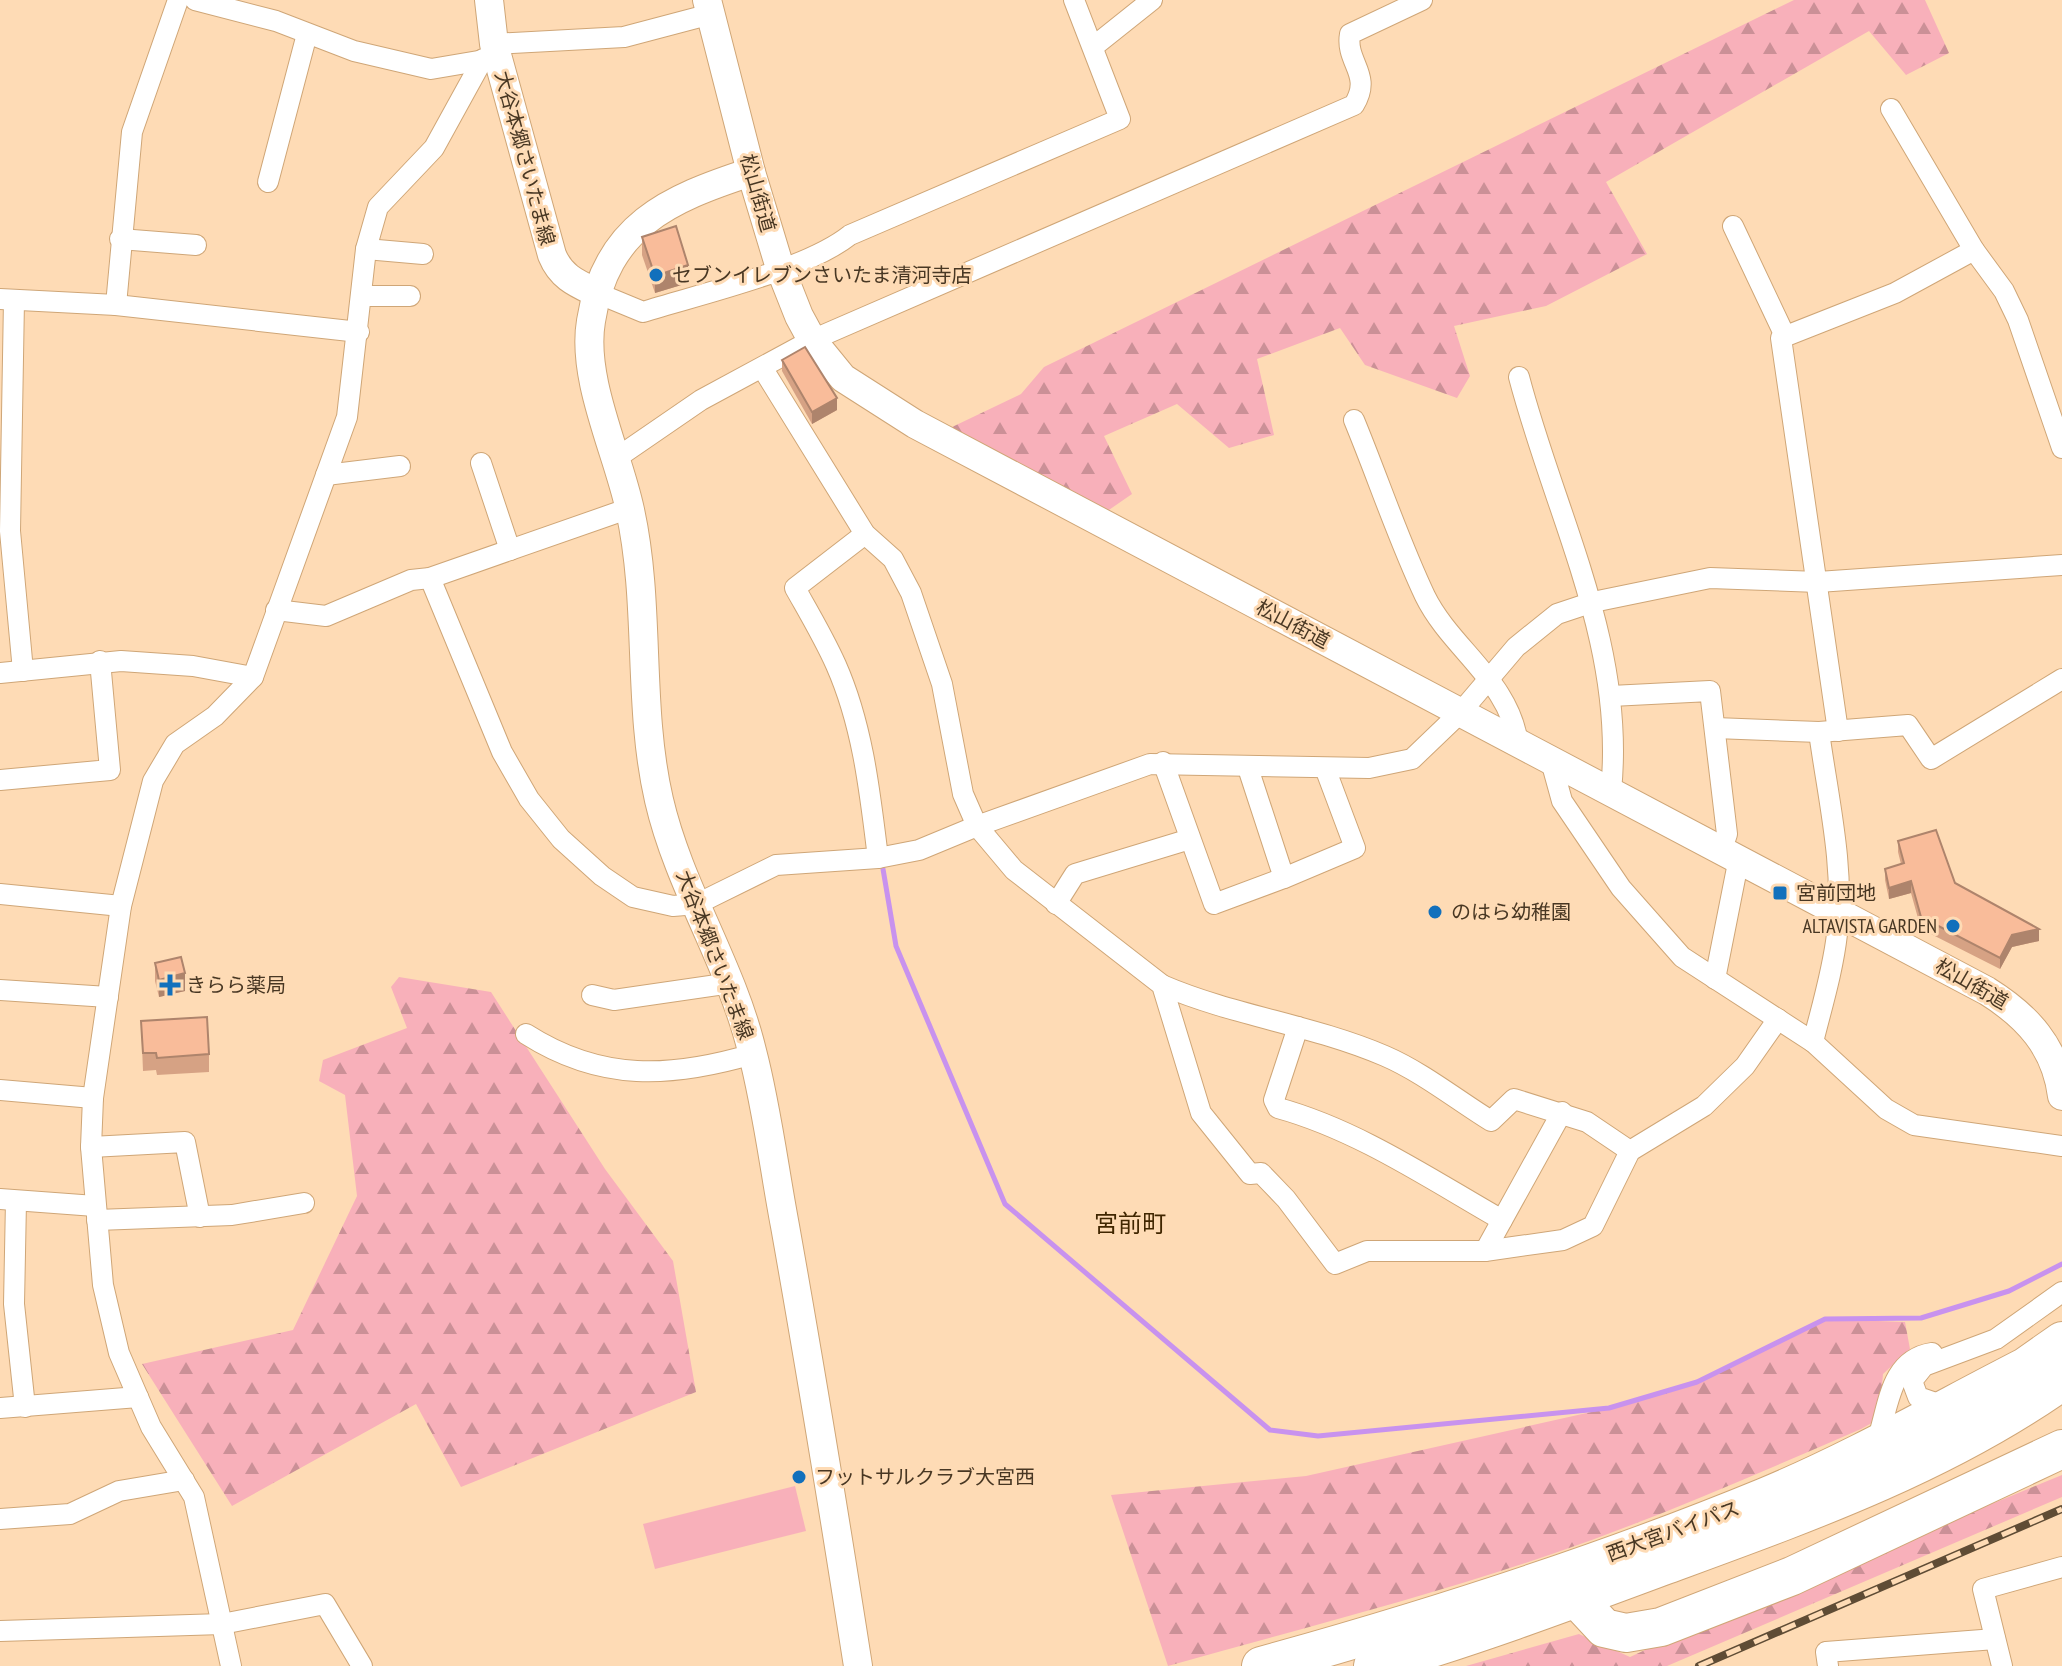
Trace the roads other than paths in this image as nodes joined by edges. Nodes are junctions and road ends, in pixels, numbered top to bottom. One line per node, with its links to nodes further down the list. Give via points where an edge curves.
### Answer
1 (178, 0): 15 (street, via 132,132)
2 (195, 0): 8 (street)
3 (489, 0): 10 (main road, 大谷本郷さいたま線)
4 (1074, 0): 9 (street)
5 (1152, 0): 9 (street)
6 (1422, 0): 28 (street, via 1350,34 1348,45 1363,91 1354,105)
7 (709, 7): 10 (street, via 624,37); 12 (main road, 松山街道)
8 (307, 34): 10 (street, via 431,69); 13 (street)
9 (1093, 47): 20 (street, via 1120,119 850,235 832,250)
10 (492, 54): 17 (street, via 434,148 378,207); 21 (main road, 大谷本郷さいたま線, via 558,269)
11 (1891, 109): 18 (street)
12 (751, 172): 20 (main road, 松山街道); 21 (main road, 大谷本郷さいたま線, via 660,208 629,233)
13 (268, 182)
14 (1733, 226): 27 (street)
15 (120, 239): 16 (street); 25 (street)
16 (196, 245)
17 (366, 249): 19 (street); 22 (street)
18 (1974, 250): 27 (street, via 1895,293); 32 (street, via 2018,320)
19 (423, 254)
20 (780, 268): 21 (street, via 643,312); 28 (main road, 松山街道)
21 (597, 293): 33 (main road, 大谷本郷さいたま線, via 590,325 591,359)
22 (364, 296): 23 (street); 26 (street)
23 (410, 296)
24 (7, 300): 25 (street); 46 (street, via 10,531)
25 (116, 305): 26 (street)
26 (359, 332): 36 (street, via 347,417)
27 (1785, 336): 42 (street, via 1781,338)
28 (812, 340): 29 (street); 52 (main road, 松山街道, via 843,378 887,408)
29 (763, 369): 33 (street, via 701,400); 38 (street)
30 (1519, 377): 43 (street)
31 (1354, 420): 49 (street, via 1427,599)
32 (2062, 448)
33 (618, 457): 37 (main road, 大谷本郷さいたま線)
34 (481, 463): 39 (street)
35 (400, 466): 36 (street)
36 (326, 475): 44 (street)
37 (630, 508): 39 (street); 68 (main road, 大谷本郷さいたま線, via 639,554 652,764 669,838)
38 (865, 534): 62 (street, via 893,559 911,593 942,684 963,794); 65 (street, via 795,588 836,666 854,718 867,769)
39 (510, 550): 41 (street)
40 (2062, 565): 42 (street)
41 (430, 578): 44 (street, via 411,580 326,616); 68 (street, via 502,752 529,799 561,839 633,897 673,906)
42 (1818, 582): 43 (street, via 1710,578); 54 (street)
43 (1593, 602): 49 (street, via 1557,614 1516,647); 51 (street)
44 (276, 610): 48 (street)
45 (100, 661): 46 (street); 48 (street, via 193,666); 60 (street, via 110,770)
46 (23, 671): 47 (street)
47 (0, 673)
48 (253, 677): 70 (street, via 215,716 175,744 153,781)
49 (1489, 678): 52 (street); 55 (street, via 1515,721)
50 (2062, 679): 54 (street, via 1931,759 1908,725)
51 (1611, 696): 53 (street, via 1710,691); 61 (street)
52 (1460, 713): 55 (main road, 松山街道); 59 (street, via 1412,759 1369,768)
53 (1715, 728): 54 (street); 64 (street)
54 (1829, 732): 71 (street)
55 (1518, 744): 56 (main road, 松山街道)
56 (1551, 761): 61 (main road, 松山街道); 72 (street, via 1562,801 1621,888 1682,957)
57 (1163, 762): 58 (street); 62 (street); 63 (street)
58 (1248, 768): 59 (street); 66 (street)
59 (1325, 768): 66 (street, via 1355,848)
60 (0, 780)
61 (1611, 791): 64 (main road, 松山街道)
62 (977, 826): 65 (street, via 919,850); 69 (street, via 1014,870)
63 (1190, 839): 66 (street, via 1214,904); 69 (street, via 1075,874)
64 (1730, 853): 71 (main road, 松山街道); 72 (street)
65 (878, 858): 68 (street, via 776,865)
66 (1284, 878)
67 (0, 894): 70 (street)
68 (697, 904): 73 (main road, 大谷本郷さいたま線)
69 (1056, 904): 74 (street)
70 (121, 906): 77 (street)
71 (1839, 911): 81 (street); 83 (main road, 松山街道, via 2014,1008)
72 (1715, 979): 78 (street)
73 (731, 983): 76 (street, via 614,1000); 82 (main road, 大谷本郷さいたま線)
74 (1162, 985): 79 (street); 96 (street, via 1201,1113 1250,1174 1261,1173 1286,1199 1335,1264 1367,1251)
75 (0, 990): 77 (street)
76 (592, 995)
77 (108, 997): 86 (street)
78 (1778, 1019): 81 (street); 90 (street, via 1745,1066 1704,1106)
79 (1298, 1027): 87 (street, via 1387,1057 1491,1121 1514,1099); 95 (street, via 1274,1100 1278,1108 1311,1117 1374,1147)
80 (526, 1034): 82 (street, via 554,1052 610,1069 657,1074 702,1069)
81 (1813, 1042): 88 (street, via 1886,1109 1914,1125)
82 (753, 1054): 117 (main road, 大谷本郷さいたま線)
83 (2057, 1055): 85 (main road, 松山街道)
84 (0, 1090): 86 (street)
85 (2062, 1096)
86 (93, 1098): 89 (street)
87 (1562, 1112): 90 (street); 95 (street)
88 (2062, 1146)
89 (91, 1147): 93 (street); 94 (street, via 185,1142)
90 (1630, 1151): 96 (street, via 1593,1226 1563,1240)
91 (8, 1200): 93 (street); 98 (street)
92 (304, 1203): 94 (street)
93 (96, 1213): 94 (street); 102 (street, via 109,1313)
94 (200, 1217)
95 (1502, 1220): 96 (street)
96 (1485, 1251)
97 (2062, 1292): 100 (street, via 1996,1339)
98 (7, 1304): 103 (street)
99 (2062, 1341): 104 (highway, 西大宮バイパス)
100 (1955, 1356): 104 (street, via 1924,1366 1912,1381 1918,1397); 106 (street, via 1934,1352 1905,1363 1894,1379)
101 (2062, 1381): 111 (highway, 西大宮バイパス, via 2021,1410 1823,1506)
102 (138, 1397): 103 (street); 108 (street)
103 (25, 1407): 105 (street)
104 (1948, 1407): 106 (highway, 西大宮バイパス)
105 (0, 1408)
106 (1875, 1445): 118 (highway, 西大宮バイパス, via 1767,1496 1635,1547)
107 (2062, 1449): 111 (highway, via 1792,1576 1661,1627 1626,1633 1604,1628)
108 (184, 1480): 109 (street, via 119,1491 70,1514); 112 (street, via 194,1497)
109 (0, 1519)
110 (2062, 1567): 114 (street, via 1983,1589)
111 (1592, 1593): 119 (highway, 西大宮バイパス)
112 (222, 1624): 113 (street); 115 (street); 116 (street, via 325,1604)
113 (0, 1631)
114 (1995, 1639): 120 (street, via 1826,1652); 121 (street)
115 (231, 1666)
116 (362, 1666)
117 (858, 1666)
118 (1261, 1666)
119 (1373, 1666)
120 (1828, 1666)
121 (2002, 1666)

